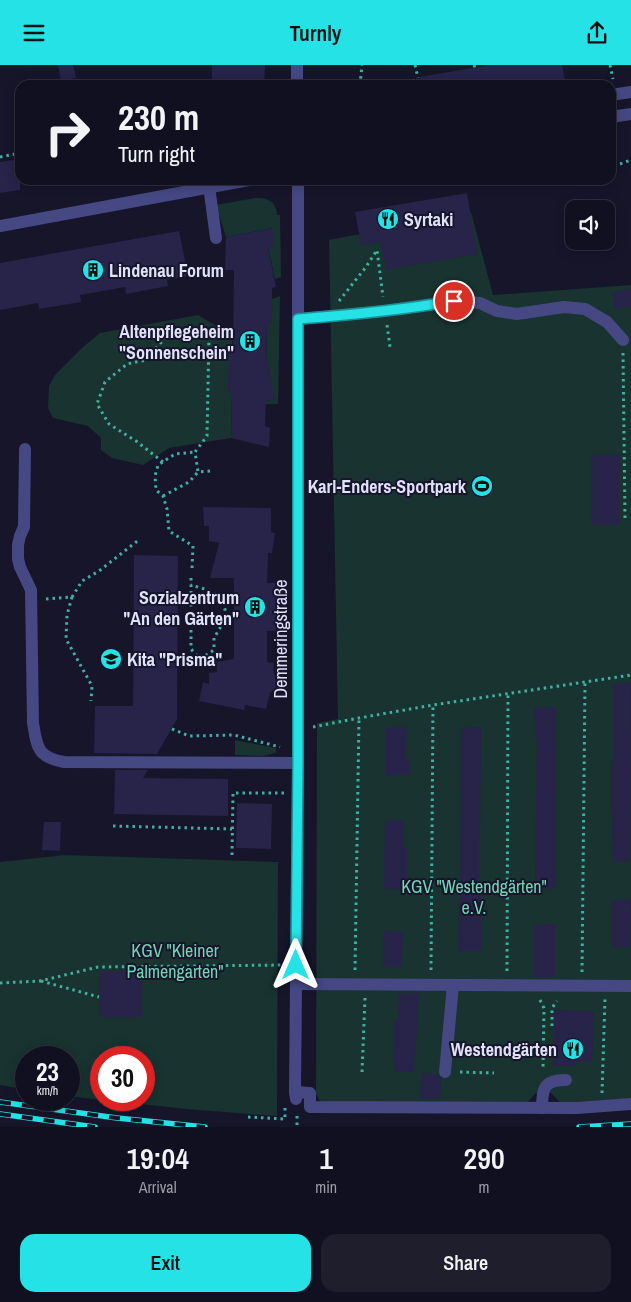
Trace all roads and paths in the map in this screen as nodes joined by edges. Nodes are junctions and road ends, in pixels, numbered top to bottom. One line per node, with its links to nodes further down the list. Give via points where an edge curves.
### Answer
1 (297, 65): 5 (street)
2 (362, 65): 6 (path)
3 (415, 65): 4 (path)
4 (418, 78)
5 (297, 80)
6 (360, 80)
7 (631, 92): 8 (street)
8 (616, 94)
9 (631, 114): 10 (street)
10 (616, 116)
11 (15, 154): 12 (path)
12 (0, 157)
13 (631, 160): 14 (path)
14 (620, 164)
15 (216, 185): 17 (street)
16 (298, 185): 22 (street, Demmeringstraße)
17 (209, 186): 18 (street); 19 (street)
18 (0, 226)
19 (216, 238)
20 (386, 311): 21 (street); 21 (path, via 377,250); 25 (street, via 454,301 480,303 498,311 517,314 564,307 585,309 607,322); 26 (path)
21 (332, 315): 22 (street)
22 (298, 319): 46 (street, Demmeringstraße)
23 (209, 336): 24 (path); 28 (path, via 207,436); 29 (path, via 187,329 165,338 146,360 128,364 106,382 97,404 109,424)
24 (233, 336)
25 (623, 340): 33 (path)
26 (390, 347)
27 (26, 449): 39 (street, via 24,527 18,545 18,559 31,590)
28 (195, 452): 29 (path, via 175,454); 31 (path)
29 (163, 462): 32 (path, via 158,465 155,476 156,490)
30 (210, 471): 31 (path)
31 (198, 472): 32 (path, via 189,482)
32 (163, 496): 35 (path, via 169,531 193,546)
33 (625, 518)
34 (140, 539): 38 (path, via 82,581)
35 (192, 568)
36 (191, 577): 37 (path)
37 (191, 585): 37 (path, via 192,649 200,659 214,650 214,638 223,623 225,609 220,597)
38 (72, 597): 39 (path); 43 (path, via 66,639 92,687)
39 (31, 600): 49 (street, via 33,723 36,743 47,757 64,762)
40 (631, 675): 41 (path)
41 (584, 683): 42 (path); 64 (path)
42 (508, 694): 44 (path); 61 (path)
43 (91, 701)
44 (433, 705): 45 (path); 59 (path)
45 (359, 718): 46 (path, via 317,727); 58 (path)
46 (298, 727): 49 (street, Demmeringstraße)
47 (172, 729): 48 (path, via 189,736 234,735)
48 (278, 746)
49 (298, 763): 57 (street, Demmeringstraße)
50 (287, 793): 52 (path, via 234,793)
51 (113, 826): 52 (path)
52 (232, 829): 53 (path)
53 (232, 855)
54 (286, 965): 55 (path, via 98,967)
55 (40, 981): 56 (path); 67 (path)
56 (0, 983)
57 (296, 984): 58 (street); 74 (street, Demmeringstraße)
58 (360, 984): 59 (street); 69 (path)
59 (431, 985): 60 (street)
60 (453, 985): 61 (street); 70 (street)
61 (507, 985): 62 (street)
62 (533, 985): 63 (street); 68 (path, via 544,1008)
63 (567, 985): 64 (street); 68 (path, via 552,1009 552,1025)
64 (582, 985): 65 (street)
65 (606, 986): 66 (street); 75 (path)
66 (631, 986)
67 (99, 997)
68 (543, 1025): 73 (path)
69 (362, 1072)
70 (445, 1072): 71 (path)
71 (494, 1073)
72 (566, 1080): 73 (street, via 550,1082)
73 (542, 1093): 77 (street)
74 (296, 1095): 77 (street, via 310,1093 310,1107); 78 (path, via 286,1092 285,1119)
75 (602, 1099)
76 (631, 1105): 77 (street)
77 (542, 1108)
78 (248, 1117)

